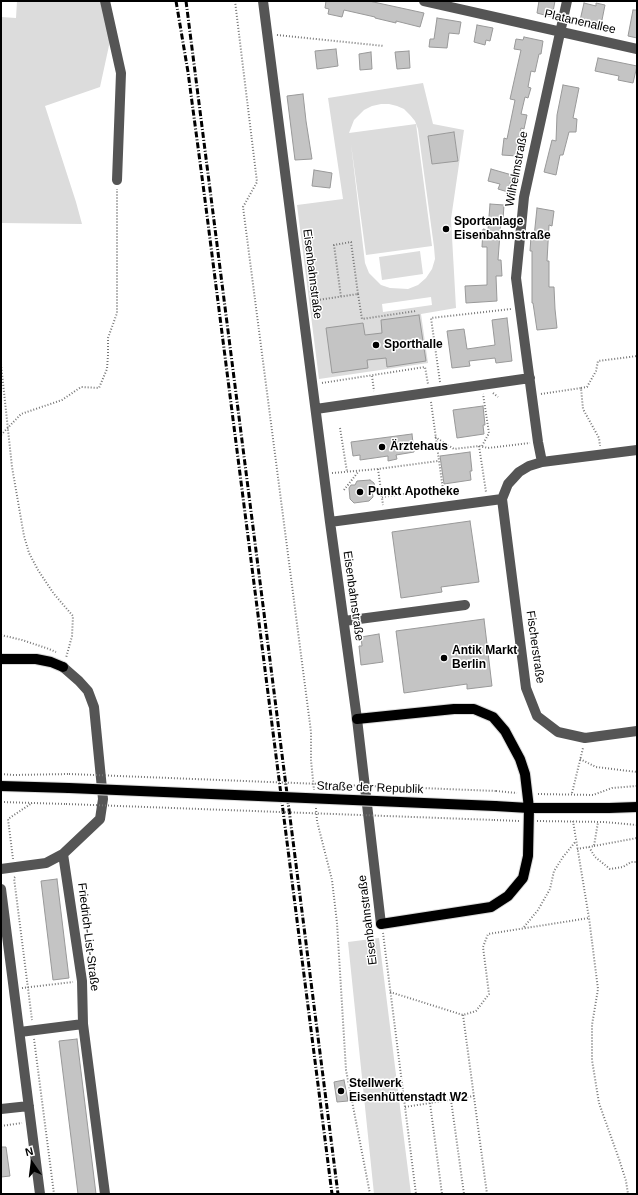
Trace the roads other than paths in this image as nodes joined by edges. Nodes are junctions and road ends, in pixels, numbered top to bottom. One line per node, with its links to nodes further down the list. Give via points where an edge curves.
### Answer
1 (105, 1): 7 (street, via 121,73)
2 (263, 1): 9 (street, Eisenbahnstraße)
3 (424, 1): 5 (street, Platanenallee)
4 (567, 1): 5 (street, Wilhelmstraße)
5 (560, 31): 6 (street, Platanenallee); 8 (street, Wilhelmstraße, via 524,197 516,278)
6 (637, 49)
7 (118, 180)
8 (530, 378): 9 (street); 11 (street, Wilhelmstraße)
9 (316, 409): 13 (street, Eisenbahnstraße)
10 (637, 450): 11 (street)
11 (542, 462): 12 (street, via 520,472 508,484)
12 (502, 499): 13 (street); 19 (street, Fischerstraße, via 526,688 537,716 558,732 585,738)
13 (330, 522): 15 (street, Eisenbahnstraße)
14 (465, 605): 15 (street)
15 (344, 621): 18 (street, Eisenbahnstraße)
16 (1, 659): 17 (main road)
17 (64, 662): 23 (street, via 88,691 94,707 103,799 100,819)
18 (357, 719): 22 (main road, via 454,709 474,709 493,717 505,731 520,759 525,774); 26 (street, Eisenbahnstraße)
19 (637, 731)
20 (1, 786): 22 (main road, Straße der Republik, bridge)
21 (637, 807): 22 (main road, Straße der Republik)
22 (529, 808): 26 (main road, via 528,856 523,878 508,896 491,908)
23 (63, 854): 24 (street, via 46,863 15,871); 28 (street, Friedrich-List-Straße, via 82,981)
24 (1, 869)
25 (1, 890): 27 (street)
26 (381, 924)
27 (4, 944): 29 (street)
28 (83, 1024): 29 (street); 33 (street, Friedrich-List-Straße)
29 (20, 1032): 30 (street)
30 (29, 1106): 31 (street); 32 (street)
31 (1, 1109)
32 (40, 1194)
33 (105, 1194)

